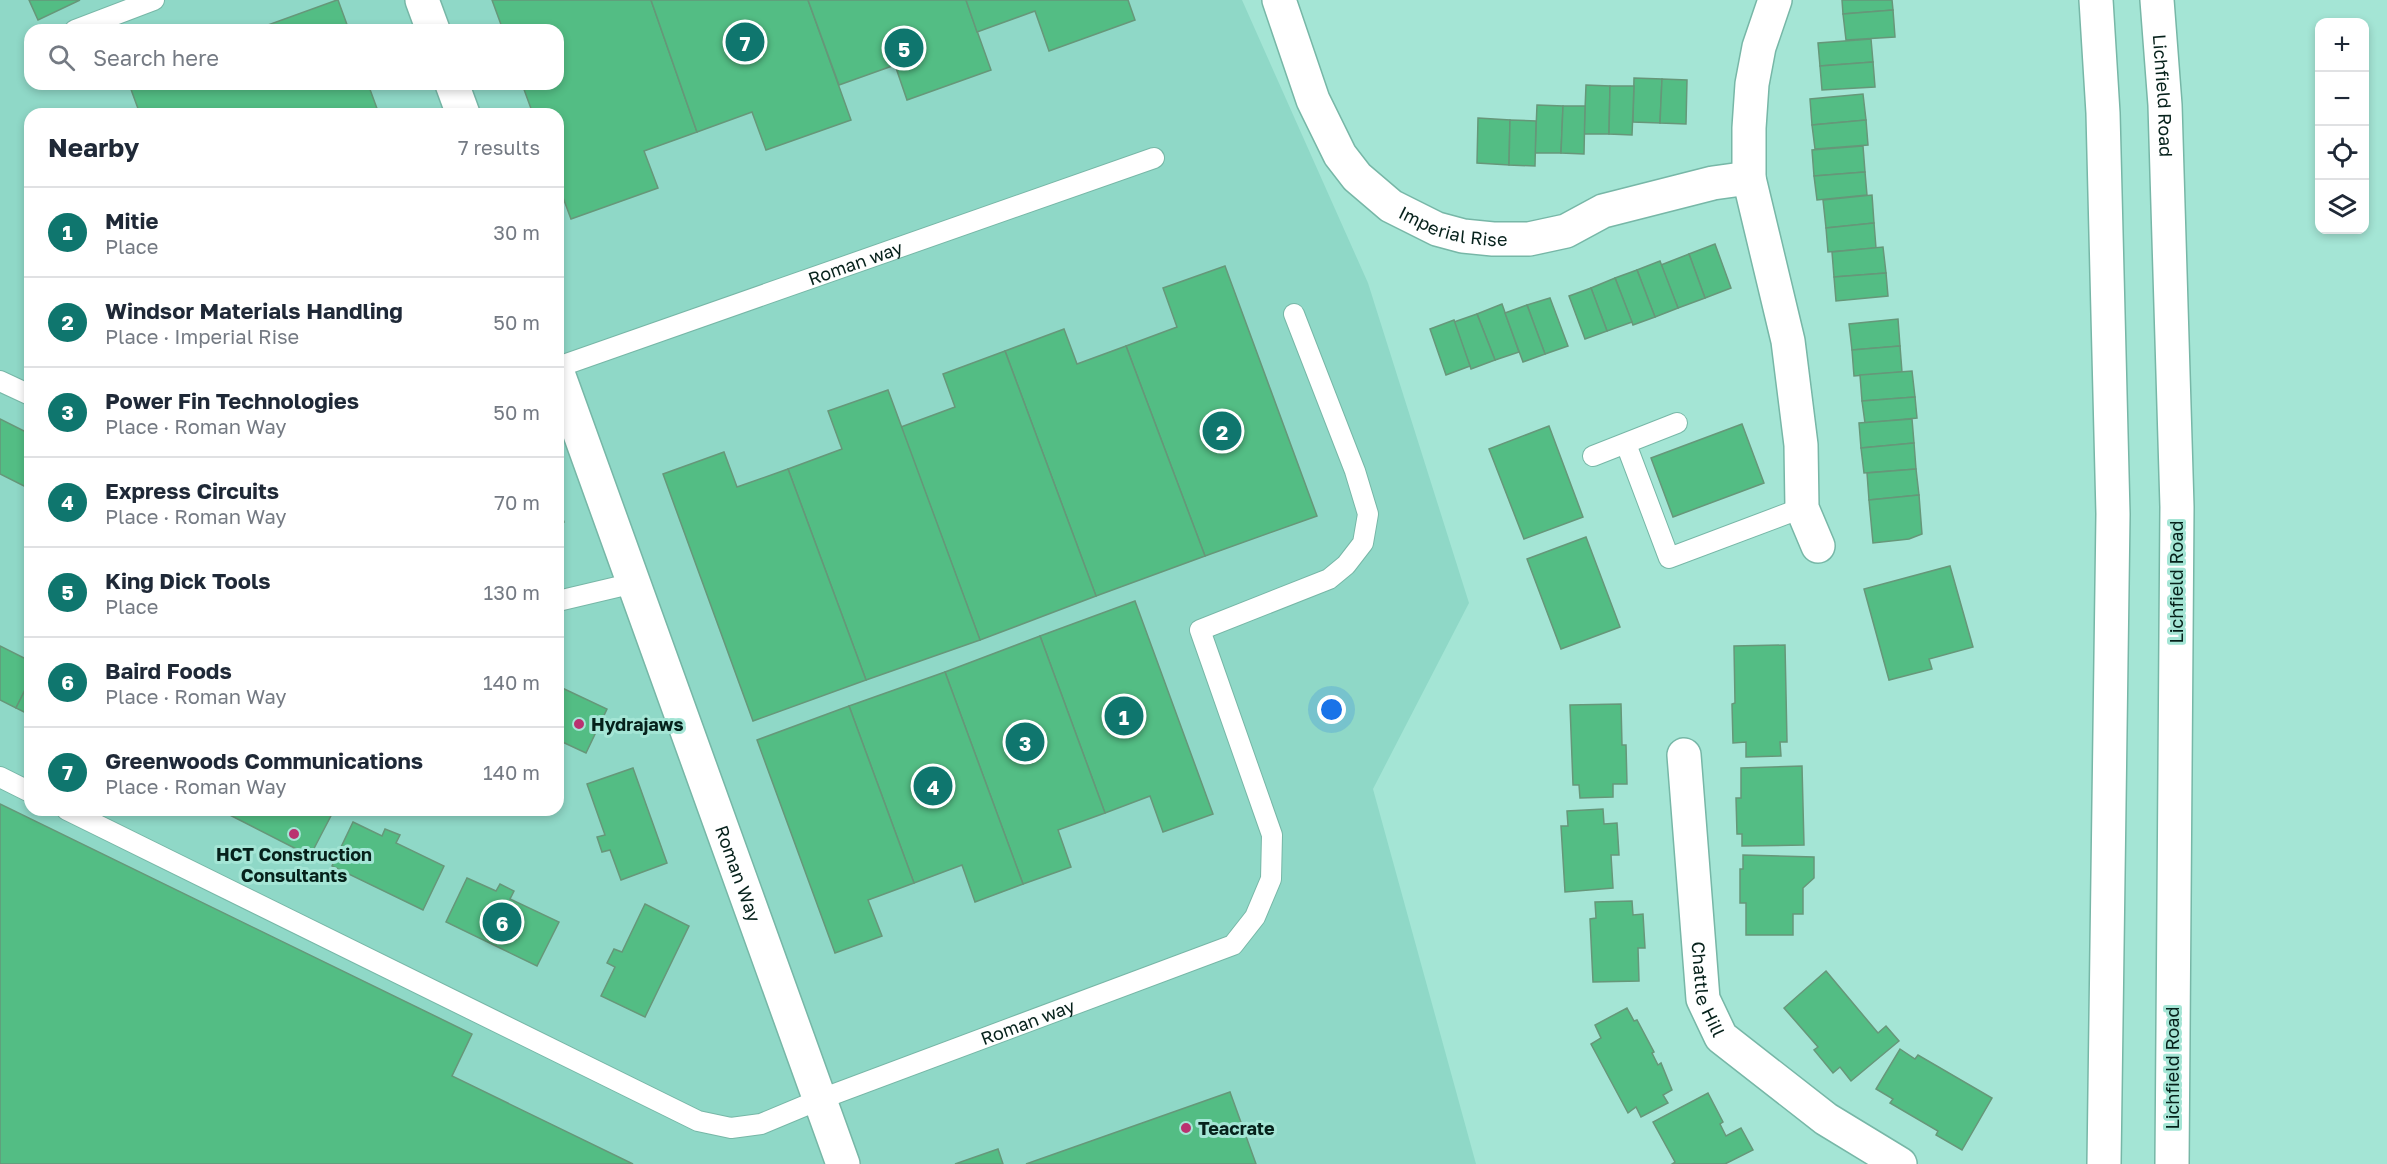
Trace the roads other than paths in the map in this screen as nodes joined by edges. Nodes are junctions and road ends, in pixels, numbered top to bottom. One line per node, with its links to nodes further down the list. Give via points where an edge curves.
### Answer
1 (154, 0): 7 (lane)
2 (422, 0): 8 (main road)
3 (1279, 0): 12 (main road, Imperial Rise, via 1313,100 1340,155 1357,177 1391,206 1437,229 1473,237 1528,239 1566,231 1603,211 1713,183)
4 (1775, 0): 12 (main road, via 1759,47 1752,84)
5 (2096, 0): 32 (main road, via 2103,113 2113,514)
6 (2157, 0): 33 (main road, Lichfield Road, via 2165,105 2177,507)
7 (91, 24)
8 (431, 24)
9 (454, 90): 10 (main road)
10 (461, 108)
11 (1154, 158): 14 (lane, Roman way)
12 (1749, 178): 21 (main road, via 1788,341 1801,445)
13 (1294, 314): 29 (lane, Roman way, via 1368,514 1363,543 1329,579 1200,630 1272,835 1271,879 1255,917 1233,945)
14 (564, 365)
15 (0, 381): 17 (lane)
16 (564, 390): 23 (main road, Roman Way)
17 (24, 392)
18 (1677, 423): 19 (lane)
19 (1626, 444): 20 (lane); 21 (lane, via 1669,558)
20 (1593, 456)
21 (1802, 508): 22 (main road)
22 (1818, 546)
23 (634, 583): 24 (lane); 29 (main road, Roman Way)
24 (564, 600)
25 (1684, 755): 31 (main road, Chattle Hill, via 1702,999 1721,1037 1826,1119)
26 (0, 777): 27 (lane)
27 (24, 789)
28 (79, 816): 29 (lane, Roman way, via 698,1121 731,1128 761,1124)
29 (821, 1099): 30 (main road, Roman Way)
30 (843, 1164)
31 (1900, 1164)
32 (2104, 1164)
33 (2172, 1164)

